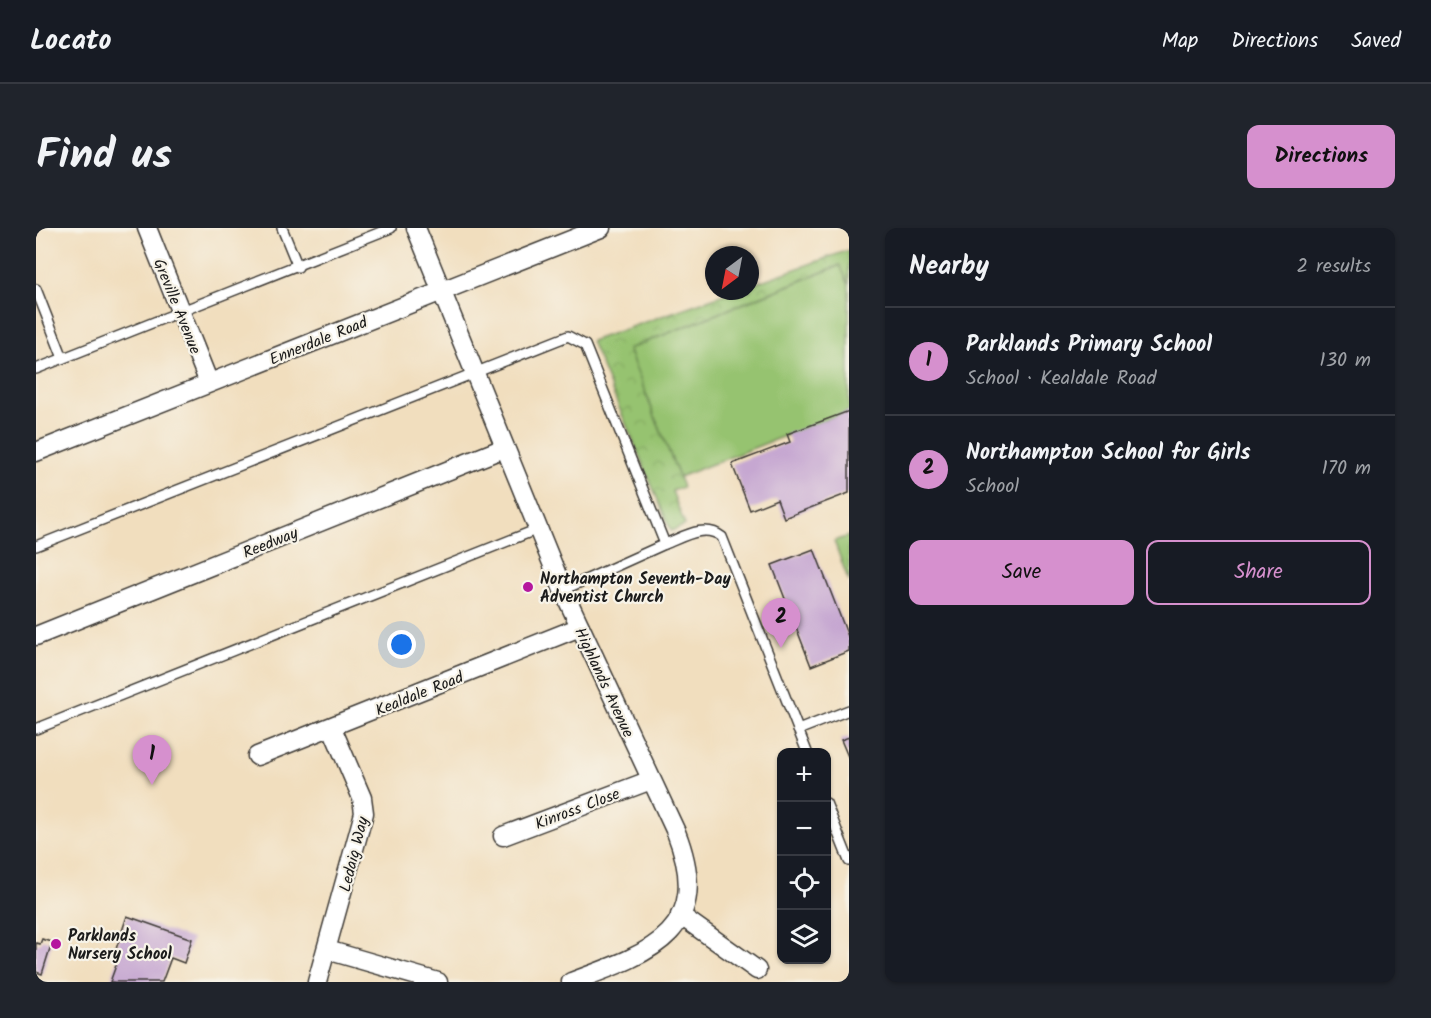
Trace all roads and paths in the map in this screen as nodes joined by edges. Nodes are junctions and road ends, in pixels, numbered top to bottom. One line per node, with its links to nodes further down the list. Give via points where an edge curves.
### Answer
1 (147, 228): 9 (street, Greville Avenue)
2 (282, 228): 6 (lane)
3 (392, 228): 6 (lane)
4 (416, 228): 8 (street, Highlands Avenue)
5 (601, 228): 8 (street, Ennerdale Road)
6 (298, 267): 9 (lane)
7 (36, 289): 10 (lane)
8 (441, 291): 12 (street, Highlands Avenue); 13 (street, Ennerdale Road)
9 (181, 313): 10 (lane); 13 (street, Greville Avenue)
10 (63, 358): 11 (lane)
11 (36, 369)
12 (474, 371): 14 (street, Highlands Avenue); 17 (lane, via 562,336 581,340); 18 (lane)
13 (209, 383): 15 (street, Ennerdale Road)
14 (504, 448): 16 (street, Highlands Avenue); 21 (street, Reedway)
15 (36, 452)
16 (538, 529): 19 (street, Highlands Avenue); 24 (lane)
17 (664, 544): 19 (lane); 25 (lane, via 705,530 722,537)
18 (36, 546)
19 (563, 590): 20 (street, Highlands Avenue)
20 (580, 627): 23 (street, Kealdale Road); 28 (street, Highlands Avenue)
21 (36, 636)
22 (849, 710): 25 (lane)
23 (332, 728): 27 (street, Kealdale Road); 33 (street, Ledaig Way, via 362,798 364,813)
24 (36, 729)
25 (798, 730): 26 (lane)
26 (805, 748)
27 (257, 756)
28 (651, 780): 30 (street, Kinross Close); 32 (street, Highlands Avenue, via 687,862 689,886)
29 (831, 816): 31 (lane)
30 (503, 836)
31 (849, 861)
32 (680, 915): 34 (street); 37 (street, Highlands Avenue, via 650,951)
33 (327, 950): 35 (street, Ledaig Way); 36 (street)
34 (757, 969)
35 (317, 982)
36 (438, 982)
37 (572, 982)

